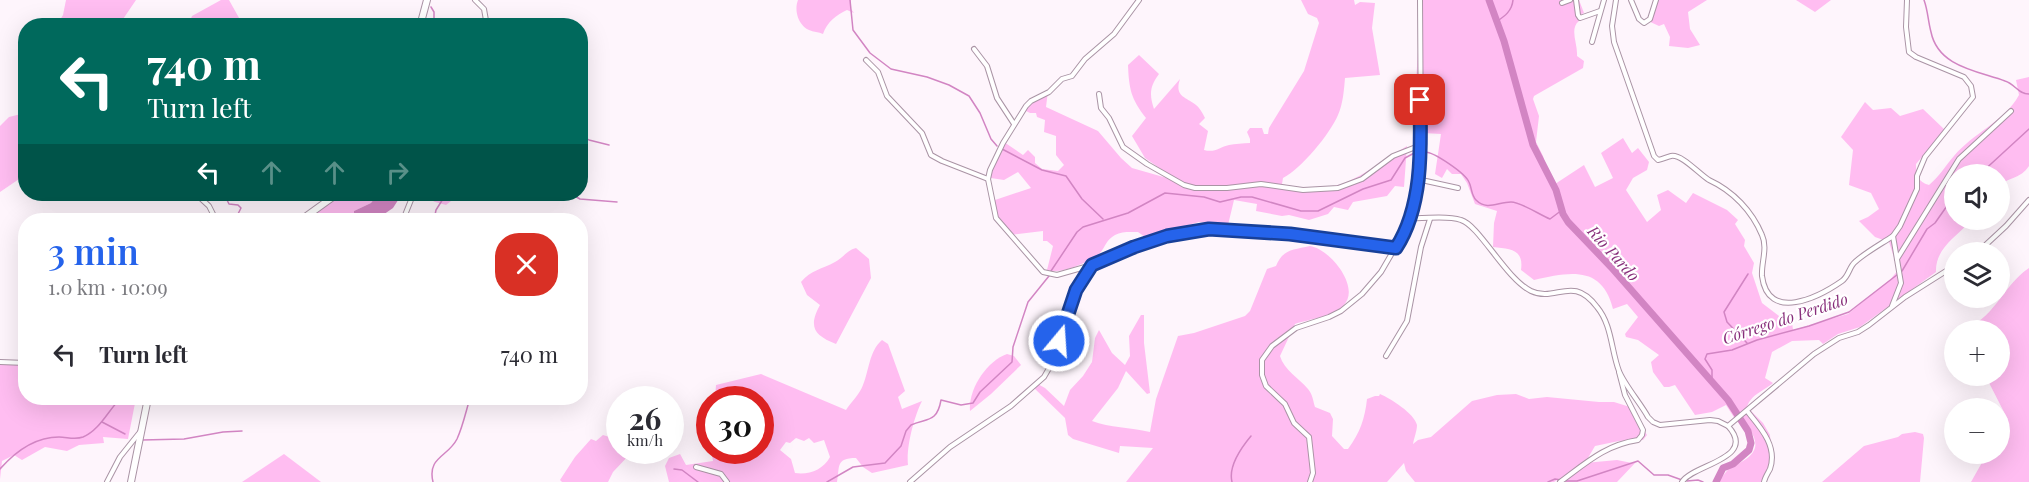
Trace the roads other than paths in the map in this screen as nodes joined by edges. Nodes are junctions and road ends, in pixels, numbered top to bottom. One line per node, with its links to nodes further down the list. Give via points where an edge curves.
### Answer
1 (427, 0): 14 (highway)
2 (475, 0): 15 (street, via 484,9)
3 (1139, 0): 21 (street, via 1114,34 1085,58 1072,76 1031,101)
4 (1420, 0): 22 (street)
5 (1570, 0): 12 (street)
6 (1576, 0): 13 (street, via 1580,18)
7 (1604, 0): 13 (street)
8 (1616, 0): 33 (street, via 1614,42 1654,156 1658,160 1680,158 1743,204 1763,236 1762,278 1773,298 1789,304 1824,291 1846,278 1856,261)
9 (1630, 0): 10 (street, via 1644,23 1650,19)
10 (1656, 0)
11 (1907, 0): 33 (street, via 1909,52 1964,77 1974,92 1972,100 1925,157 1917,176 1917,189)
12 (1562, 3)
13 (1600, 10): 16 (street)
14 (422, 18)
15 (486, 18)
16 (1592, 42)
17 (974, 49): 21 (street, via 987,66 997,98)
18 (866, 60): 23 (street, via 878,72 887,96 922,133 932,155)
19 (1099, 94): 22 (street, via 1101,108 1123,147 1195,188 1260,184 1303,190 1338,188 1362,180 1394,156)
20 (2011, 111): 36 (street, via 1959,159)
21 (1014, 124): 23 (street)
22 (1421, 145): 24 (street)
23 (988, 179): 37 (street, via 1000,225 1036,265 1054,275)
24 (1417, 179): 25 (street); 31 (street)
25 (1458, 188)
26 (2029, 200): 34 (street)
27 (204, 201): 29 (street)
28 (328, 201): 30 (highway)
29 (212, 213)
30 (311, 213)
31 (1411, 218): 32 (street); 35 (street)
32 (1430, 219): 40 (street, via 1407,321); 43 (street, via 1467,222 1529,291 1539,294 1571,290 1590,299 1603,316)
33 (1893, 236): 36 (street)
34 (1989, 242)
35 (1396, 248): 37 (street, via 1290,234 1209,229 1151,240); 53 (street, via 1362,294 1341,311 1296,328 1272,346 1262,360 1266,386 1309,437 1313,473)
36 (1897, 260): 39 (street, via 1901,283)
37 (1092, 265): 52 (street, via 1076,290 1052,363 1036,387 950,447)
38 (1944, 273): 39 (street)
39 (1892, 307): 45 (street, via 1858,332 1839,338 1814,354)
40 (1386, 356)
41 (0, 362): 42 (street)
42 (18, 363)
43 (1618, 369): 46 (street, via 1656,424 1710,420); 54 (street, via 1622,388 1643,430 1641,438 1607,448)
44 (147, 405): 47 (highway)
45 (1747, 411): 46 (street); 56 (street, via 1769,445 1771,466)
46 (1728, 426): 55 (street, via 1735,437 1732,451 1711,466 1690,473)
47 (141, 431): 49 (street, via 124,451); 50 (highway)
48 (696, 467): 51 (street, via 721,474)
49 (107, 482)
50 (131, 482)
51 (727, 482)
52 (910, 482)
53 (1310, 482)
54 (1560, 482)
55 (1683, 482)
56 (1764, 482)

